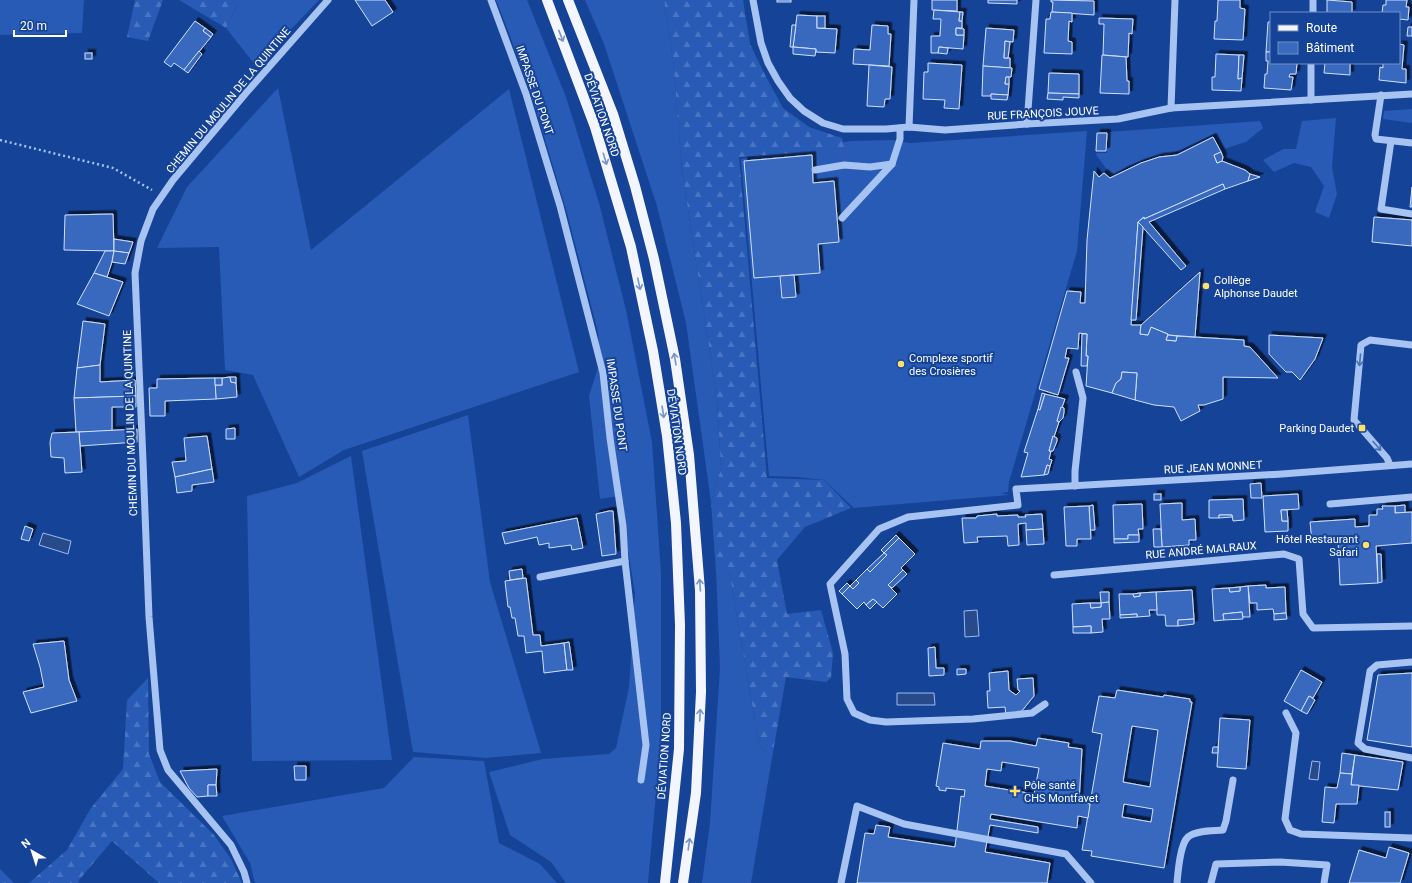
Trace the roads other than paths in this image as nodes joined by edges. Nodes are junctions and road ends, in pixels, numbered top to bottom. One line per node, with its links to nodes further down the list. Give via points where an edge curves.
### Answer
1 (328, 0): 43 (street, CHEMIN DU MOULIN DE LA QUINTINE, via 173,180 153,210 141,241 134,273 149,617 160,750 168,770 231,845)
2 (491, 0): 32 (street, IMPASSE DU PONT, via 526,94 560,206 603,373 623,526)
3 (547, 0): 44 (main road, DÉVIATION NORD, one-way to 44, via 595,127 631,247 653,351 667,436 676,523 680,625 679,749)
4 (568, 0): 45 (main road, DÉVIATION NORD, one-way to 4, via 696,793 701,692 700,590 689,455 675,359 639,201 613,114)
5 (753, 0): 18 (street, RUE FRANÇOIS JOUVE, via 761,43 768,63 790,98 804,111 823,123 843,129)
6 (914, 0): 17 (street)
7 (1036, 0): 16 (street)
8 (1175, 0): 15 (street)
9 (1313, 0): 10 (street)
10 (1313, 12)
11 (1311, 64): 14 (street)
12 (1412, 94): 13 (street, RUE FRANÇOIS JOUVE)
13 (1381, 95): 14 (street, RUE FRANÇOIS JOUVE); 19 (street, via 1374,135 1376,139)
14 (1310, 100): 15 (street, RUE FRANÇOIS JOUVE)
15 (1171, 108): 16 (street, RUE FRANÇOIS JOUVE, via 1118,119)
16 (1027, 124): 17 (street, RUE FRANÇOIS JOUVE, via 944,130)
17 (909, 127): 18 (street, RUE FRANÇOIS JOUVE)
18 (900, 128): 21 (street, via 900,139)
19 (1391, 141): 20 (street); 23 (street, via 1381,209)
20 (1412, 143)
21 (892, 164): 22 (street, via 870,168 844,165); 24 (street)
22 (815, 170)
23 (1412, 214)
24 (842, 218)
25 (1412, 344): 28 (street, one-way to 28, via 1370,340 1362,345 1354,420 1387,458)
26 (1076, 372): 29 (street, via 1083,398)
27 (1412, 464): 28 (street, RUE JEAN MONNET)
28 (1390, 465): 29 (street, RUE JEAN MONNET)
29 (1075, 486): 37 (street, RUE JEAN MONNET, via 1016,490 1018,505 908,517 879,529 830,584 845,654 847,698 854,713 870,720 886,722 973,719 1032,712)
30 (1412, 497): 31 (street)
31 (1330, 504)
32 (625, 561): 34 (street); 40 (street, IMPASSE DU PONT, via 646,745)
33 (1054, 575): 35 (street, RUE ANDRÉ MALRAUX, via 1284,554 1299,559 1303,614 1313,628)
34 (540, 577)
35 (1412, 626)
36 (1412, 662): 39 (street, via 1377,665 1370,671 1358,743 1365,749)
37 (1045, 704)
38 (1286, 713): 42 (street, via 1296,733 1285,819 1290,830 1301,834)
39 (1412, 758)
40 (641, 780)
41 (1233, 780): 48 (street, via 1223,830 1203,831 1188,836 1183,845)
42 (1412, 838)
43 (247, 883)
44 (665, 883)
45 (683, 883)
46 (841, 883): 47 (street, via 857,806 904,824 1066,854)
47 (1091, 883)
48 (1177, 883)
49 (1211, 883): 50 (street, via 1216,864 1273,862 1327,865)
50 (1324, 883)

